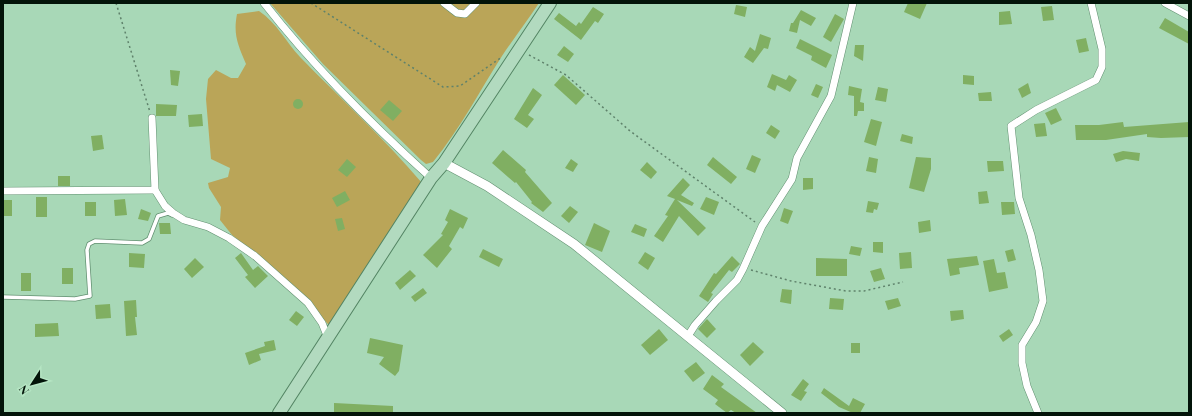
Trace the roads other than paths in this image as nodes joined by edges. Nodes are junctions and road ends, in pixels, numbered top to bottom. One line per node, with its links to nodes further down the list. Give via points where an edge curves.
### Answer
1 (264, 3): 11 (street, via 336,87)
2 (444, 3): 3 (street, via 457,13 465,14)
3 (476, 3)
4 (550, 3): 10 (main road)
5 (853, 3): 16 (street, via 831,96 797,158 792,179 762,226 737,280)
6 (1091, 3): 20 (street, via 1102,49 1102,67 1096,80 1036,110 1011,126 1019,198 1033,242 1043,301 1036,322 1022,345 1022,363 1027,386)
7 (1165, 3): 8 (street)
8 (1189, 16)
9 (152, 118): 12 (street)
10 (444, 163): 11 (main road); 16 (street, via 487,186 574,244)
11 (431, 178): 17 (main road)
12 (155, 190): 13 (street); 14 (street, via 165,206)
13 (3, 191)
14 (184, 220): 15 (lane, via 168,213 158,216 149,239 142,243 89,244 87,250 90,296 75,299); 17 (street, via 208,227 255,256 308,303 322,323)
15 (3, 297)
16 (688, 336): 19 (street)
17 (328, 338): 18 (main road)
18 (279, 413)
19 (782, 413)
20 (1038, 413)

